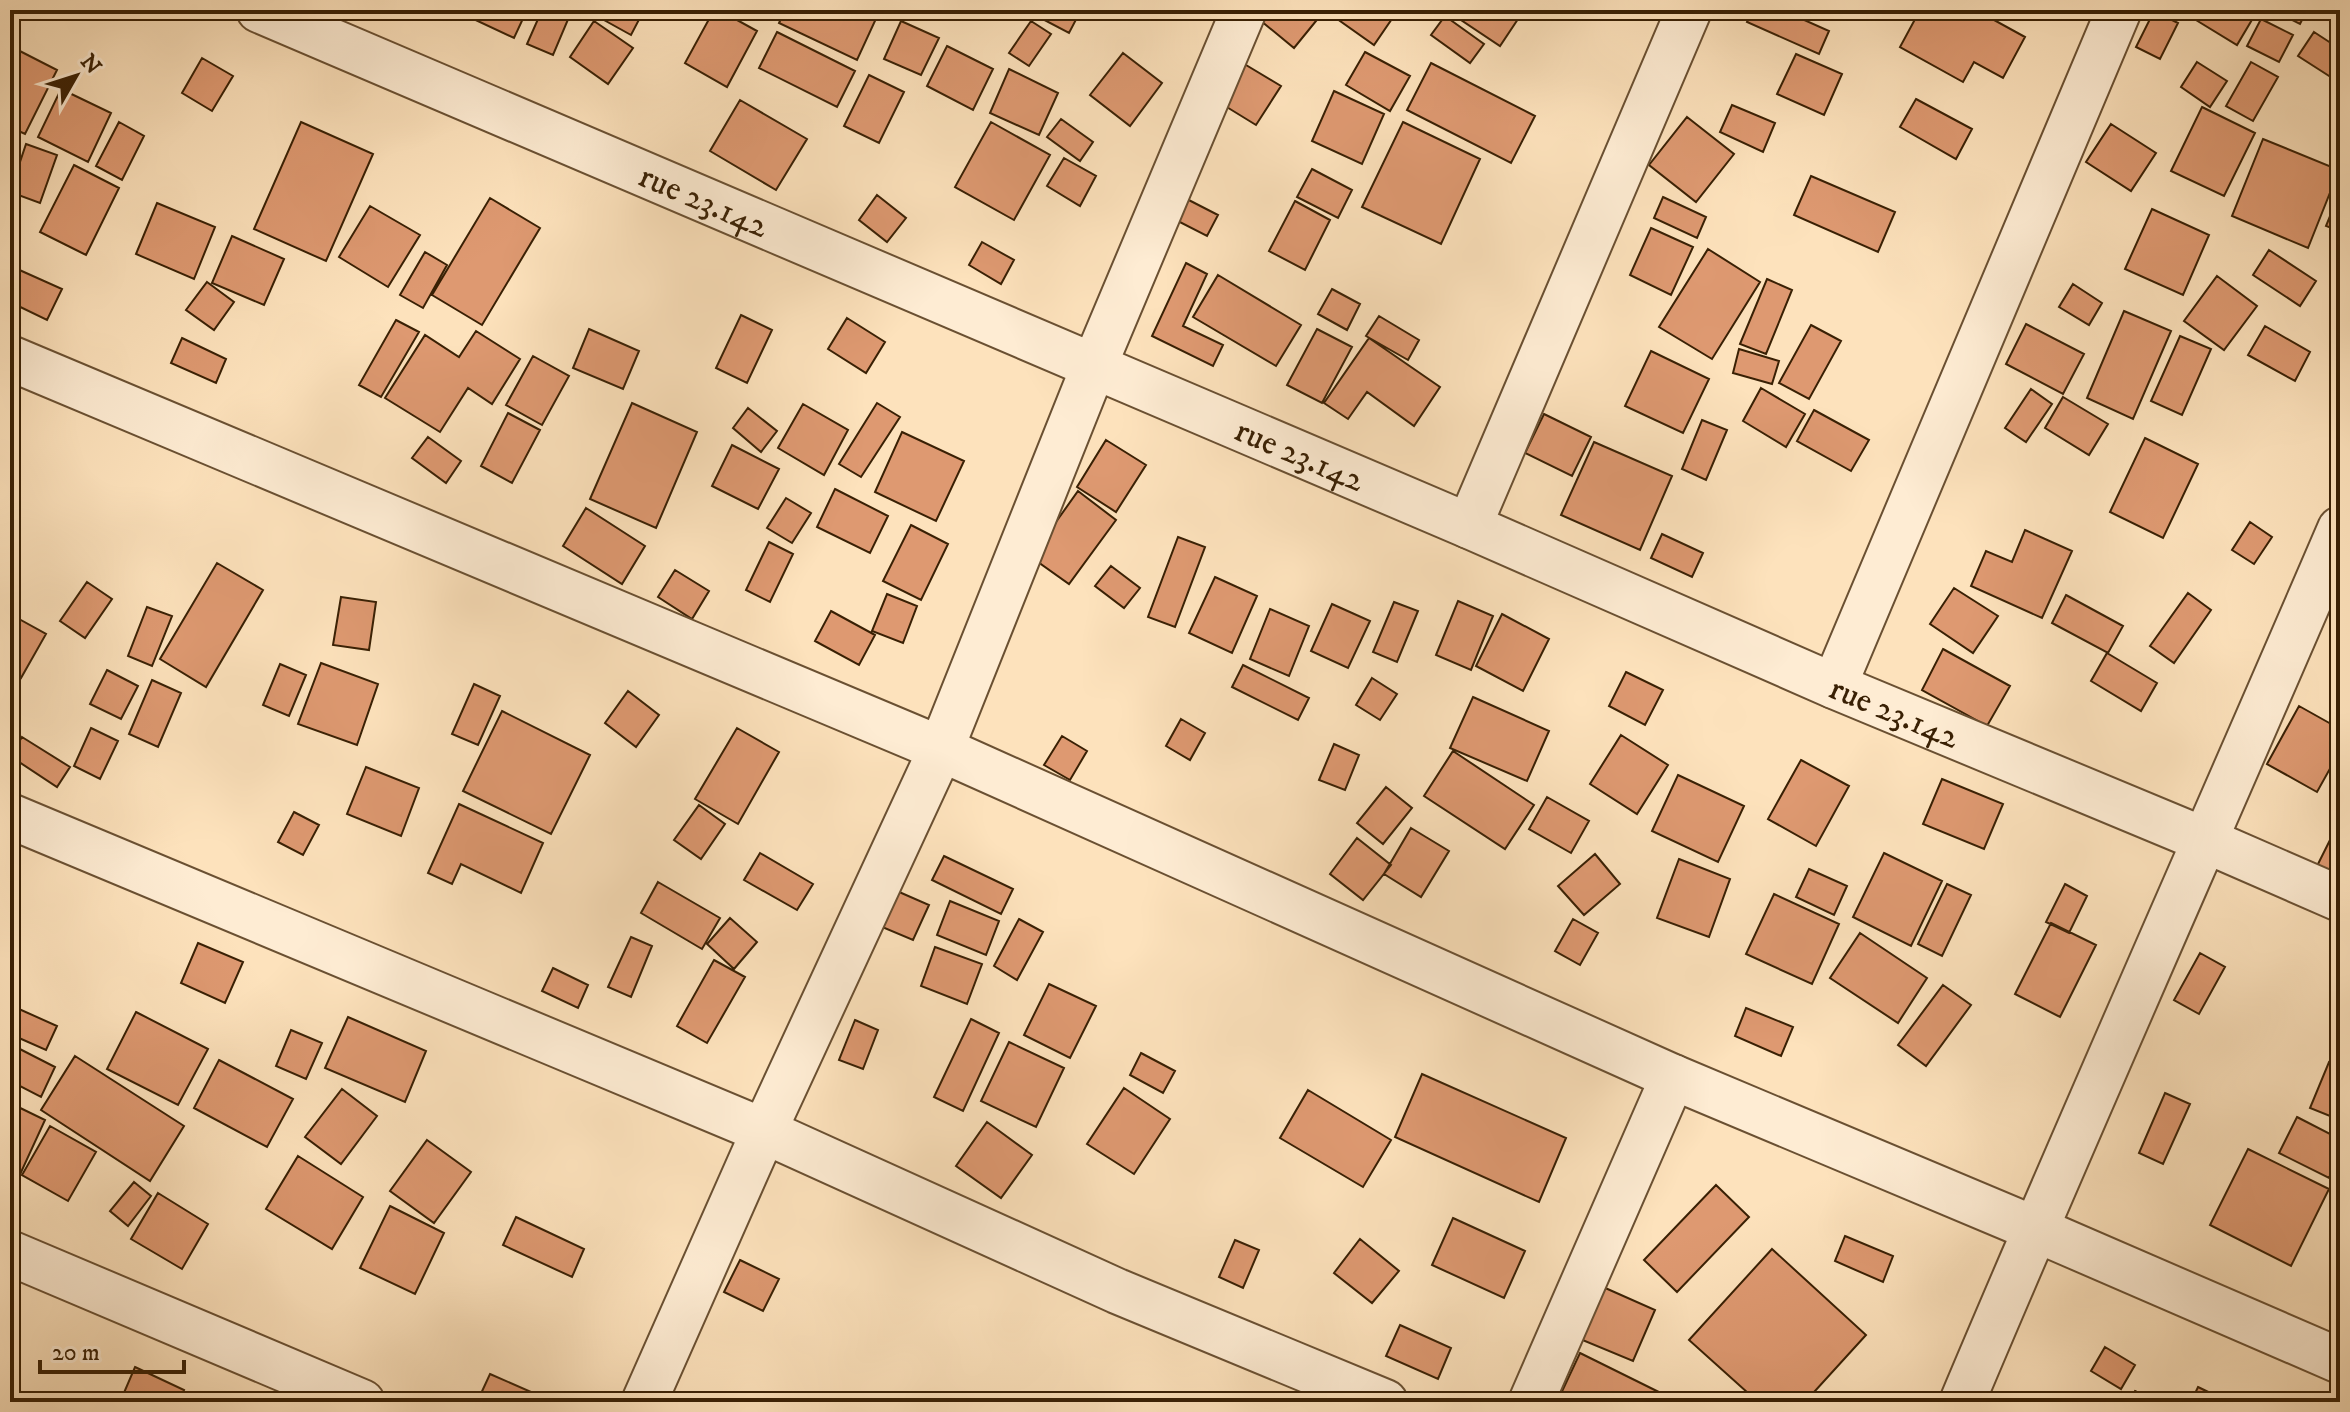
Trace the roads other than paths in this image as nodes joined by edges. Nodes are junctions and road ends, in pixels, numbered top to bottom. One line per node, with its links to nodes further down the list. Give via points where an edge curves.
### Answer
1 (259, 10): 6 (street, rue 23.142)
2 (1244, 10): 6 (street)
3 (1689, 10): 7 (street)
4 (2119, 10): 9 (street)
5 (10, 358): 10 (street)
6 (1094, 366): 7 (street, rue 23.142); 10 (street)
7 (1469, 526): 9 (street, rue 23.142)
8 (2340, 529): 12 (street)
9 (1834, 686): 12 (street, rue 23.142)
10 (941, 749): 14 (street); 15 (street)
11 (10, 816): 15 (street)
12 (2207, 841): 13 (street, rue 23.142); 16 (street)
13 (2340, 899)
14 (1673, 1077): 16 (street); 22 (street)
15 (764, 1131): 20 (street); 21 (street, via 1117,1291)
16 (2035, 1229): 18 (street); 23 (street)
17 (10, 1253): 19 (street)
18 (2340, 1361)
19 (362, 1402)
20 (644, 1402)
21 (1385, 1402)
22 (1531, 1402)
23 (1962, 1402)

